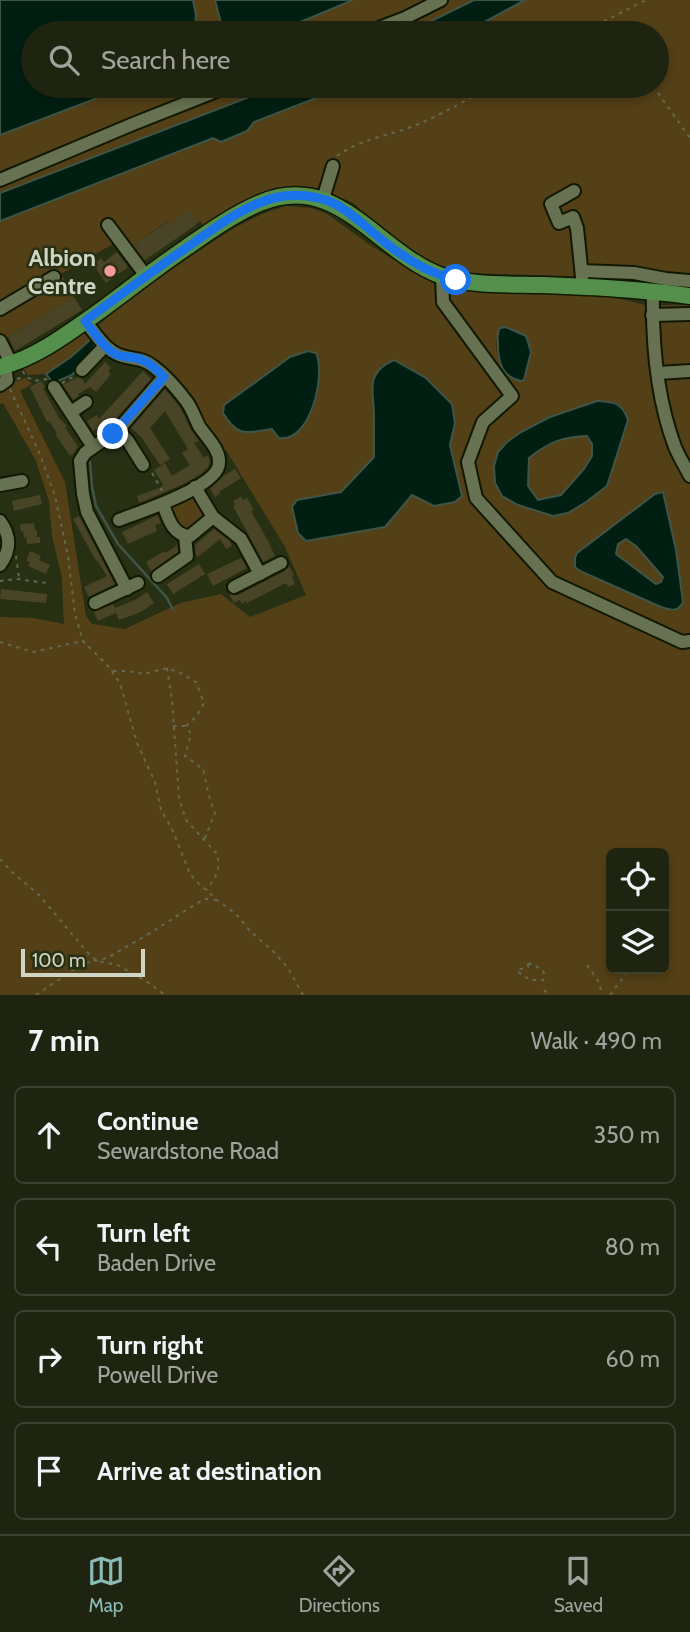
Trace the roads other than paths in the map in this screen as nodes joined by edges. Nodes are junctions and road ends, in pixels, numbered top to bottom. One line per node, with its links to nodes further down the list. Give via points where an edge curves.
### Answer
1 (441, 0): 2 (street)
2 (397, 21)
3 (199, 98): 5 (street)
4 (332, 166): 7 (street)
5 (0, 180)
6 (574, 191): 12 (street, via 551,204 559,223 573,217)
7 (323, 199): 10 (main road, via 292,195 261,203); 11 (main road, via 404,256)
8 (108, 225): 10 (street)
9 (54, 276): 16 (street)
10 (146, 276): 19 (main road)
11 (442, 276): 12 (main road, via 493,284); 48 (street, via 443,302 512,396 483,422 468,462 476,498 552,582 682,642)
12 (582, 279): 13 (street, via 634,272); 14 (main road)
13 (690, 281)
14 (653, 291): 15 (main road); 18 (street)
15 (690, 296)
16 (0, 309)
17 (690, 314): 18 (street)
18 (652, 316): 25 (street)
19 (85, 321): 21 (street); 22 (main road)
20 (0, 341): 22 (street)
21 (105, 346): 23 (street); 26 (street, via 122,356 142,359)
22 (7, 370)
23 (82, 370)
24 (690, 372): 25 (street)
25 (658, 373): 33 (street, via 675,447)
26 (164, 377): 30 (street); 36 (street, via 187,402 217,453 218,469)
27 (54, 387): 29 (street)
28 (86, 402): 29 (street)
29 (71, 412): 31 (street)
30 (118, 429): 31 (street); 32 (street)
31 (93, 447): 47 (street, via 80,461 87,512 133,586)
32 (143, 465)
33 (690, 476)
34 (22, 481): 35 (street)
35 (0, 485)
36 (195, 487): 37 (street); 38 (street)
37 (163, 504): 39 (street); 41 (street, via 175,530)
38 (214, 517): 41 (street); 44 (street, via 241,539)
39 (119, 520)
40 (0, 521): 43 (street, via 9,544)
41 (185, 536): 45 (street, via 187,556)
42 (281, 563): 44 (street)
43 (0, 565)
44 (260, 574): 46 (street)
45 (158, 576)
46 (234, 587)
47 (95, 603)
48 (690, 641)

